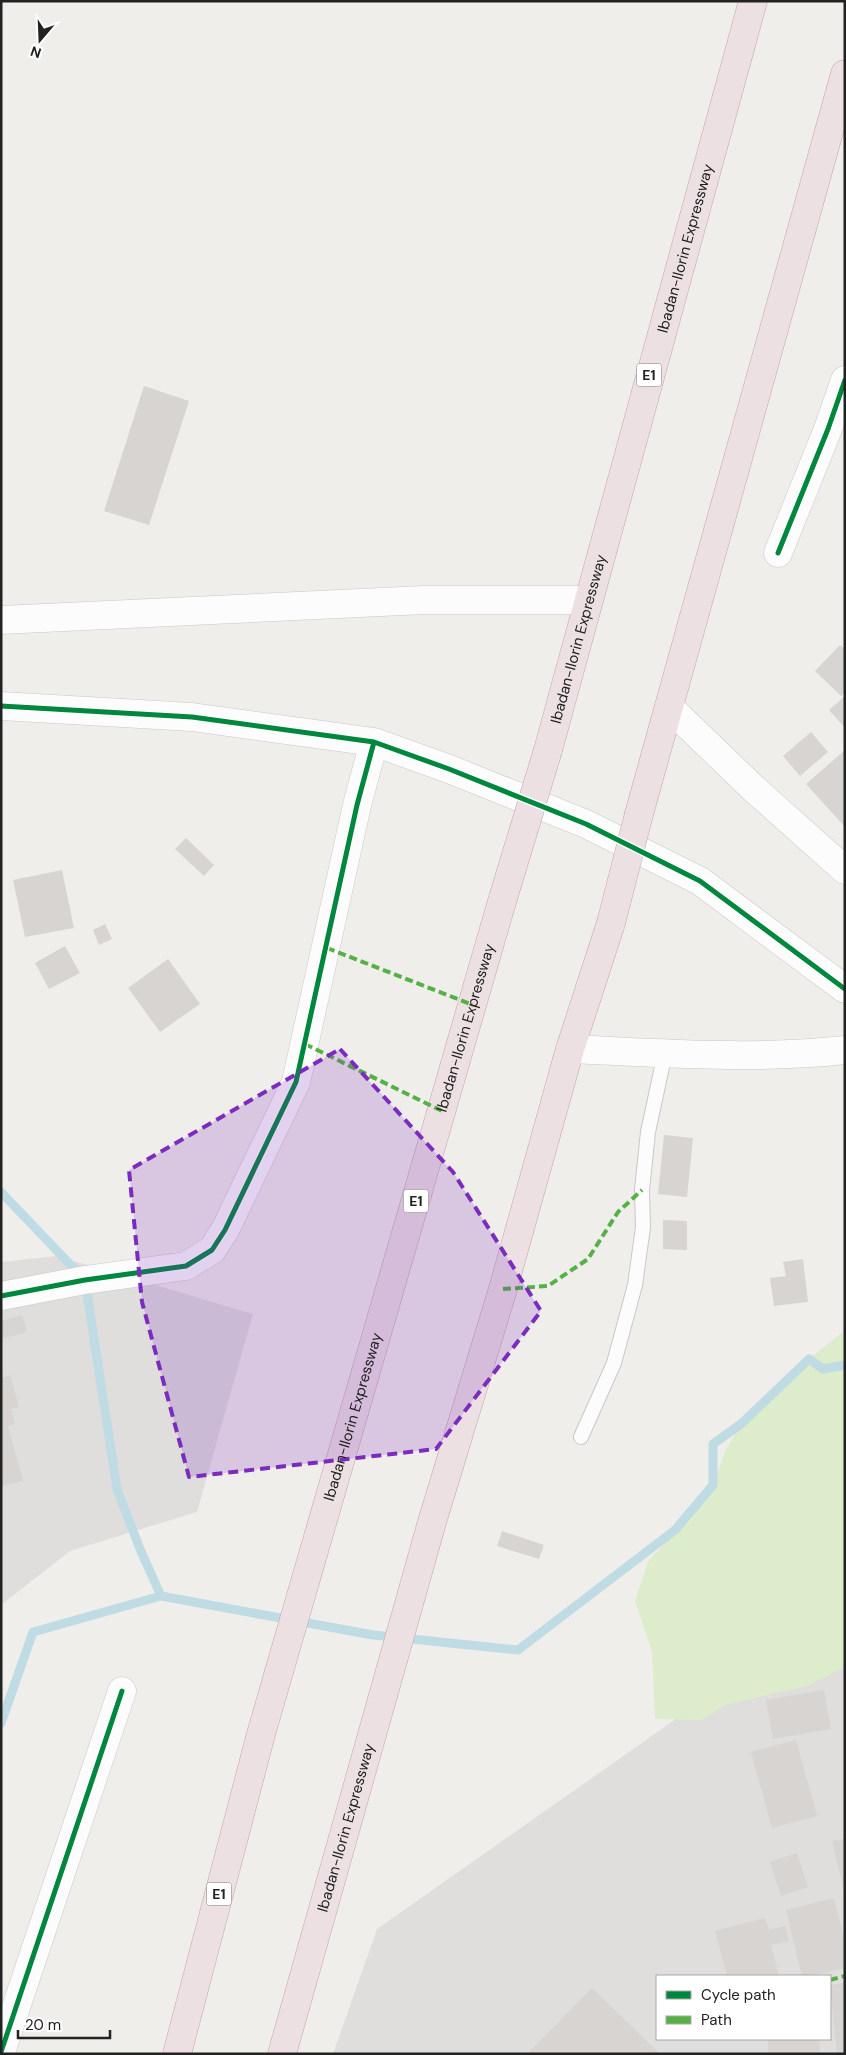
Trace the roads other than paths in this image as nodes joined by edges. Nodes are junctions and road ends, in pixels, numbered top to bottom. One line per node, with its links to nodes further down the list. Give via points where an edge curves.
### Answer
1 (753, 1): 6 (highway, Ibadan-Ilorin Expressway / E1)
2 (845, 74): 9 (highway, Ibadan-Ilorin Expressway)
3 (845, 380): 4 (street)
4 (836, 434): 5 (street)
5 (778, 553)
6 (588, 600): 7 (street, via 424,600); 20 (highway, Ibadan-Ilorin Expressway / E1, bridge, via 548,750 261,1734)
7 (1, 620)
8 (1, 706): 10 (street, via 192,717)
9 (669, 707): 11 (street); 13 (highway, Ibadan-Ilorin Expressway, bridge, via 611,923)
10 (374, 742): 12 (street, via 586,824 700,881); 16 (street, via 356,806 296,1082 212,1250 186,1266)
11 (845, 870)
12 (845, 989)
13 (570, 1049): 15 (street); 21 (highway, Ibadan-Ilorin Expressway, via 503,1289 367,1748)
14 (845, 1050): 15 (street, via 810,1054)
15 (665, 1053): 17 (lane, via 648,1132 642,1190 643,1227 635,1285 614,1363)
16 (1, 1296)
17 (581, 1437)
18 (122, 1691): 19 (street)
19 (1, 2052)
20 (177, 2054)
21 (282, 2054)

